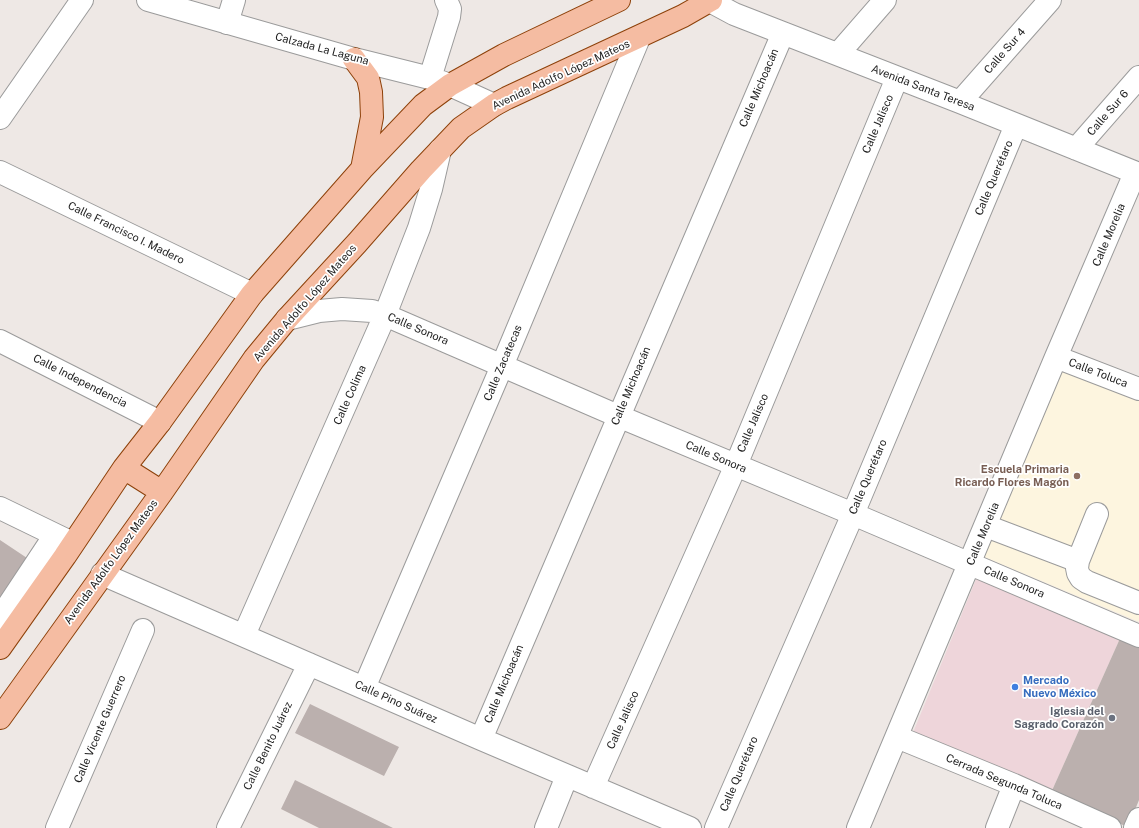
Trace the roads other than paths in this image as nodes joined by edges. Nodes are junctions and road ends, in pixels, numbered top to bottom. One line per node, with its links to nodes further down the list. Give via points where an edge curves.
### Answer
1 (82, 0): 20 (street)
2 (234, 0): 9 (street)
3 (446, 0): 15 (street, via 450,17)
4 (619, 0): 17 (main road, via 504,55)
5 (709, 0): 10 (street, Avenida Santa Teresa, via 734,14); 11 (main road, Avenida Adolfo López Mateos, via 684,16)
6 (885, 0): 12 (street)
7 (1050, 0): 18 (street, Calle Sur 4)
8 (157, 1): 9 (street, Calzada La Laguna)
9 (227, 23): 13 (street, Calzada La Laguna)
10 (783, 33): 12 (street, Avenida Santa Teresa); 34 (street, Calle Michoacán)
11 (639, 38): 19 (main road, Avenida Adolfo López Mateos); 32 (street, Calle Zacatecas)
12 (838, 54): 16 (street, Avenida Santa Teresa)
13 (354, 59): 15 (street, Calzada La Laguna); 24 (main road, via 368,78 371,92 372,117)
14 (1139, 77): 22 (street, Calle Sur 6)
15 (430, 78): 17 (street, Calzada La Laguna)
16 (897, 78): 18 (street, Avenida Santa Teresa); 36 (street, Calle Jalisco)
17 (450, 85): 19 (street, Calzada La Laguna); 24 (main road, via 423,106)
18 (960, 102): 21 (street, Avenida Santa Teresa)
19 (494, 105): 23 (main road, Avenida Adolfo López Mateos, via 461,128)
20 (0, 118)
21 (1016, 125): 22 (street, Avenida Santa Teresa); 40 (street, Calle Querétaro)
22 (1076, 149): 26 (street, Avenida Santa Teresa)
23 (440, 150): 28 (street, Calle Colima, via 421,221); 29 (main road, Avenida Adolfo López Mateos)
24 (362, 168): 27 (main road)
25 (0, 172): 27 (street, Calle Francisco I. Madero)
26 (1137, 174): 31 (street, Calle Morelia)
27 (252, 294): 35 (main road)
28 (385, 315): 29 (street, Calle Sonora, via 372,311 342,309 318,311); 32 (street, Calle Sonora); 51 (street, Calle Colima)
29 (287, 319): 38 (main road, Avenida Adolfo López Mateos, via 254,359)
30 (0, 341): 35 (street, Calle Independencia)
31 (1056, 357): 33 (street, Calle Toluca); 43 (street, Calle Morelia)
32 (502, 366): 34 (street, Calle Sonora); 55 (street, Calle Zacatecas)
33 (1139, 389)
34 (618, 416): 36 (street, Calle Sonora); 58 (street, Calle Michoacán)
35 (160, 422): 37 (main road)
36 (736, 465): 40 (street, Calle Sonora); 61 (street, Calle Jalisco)
37 (124, 468): 38 (main road); 44 (main road)
38 (162, 492): 47 (main road, Avenida Adolfo López Mateos)
39 (0, 508): 44 (street)
40 (853, 514): 46 (street, Calle Sonora); 67 (street, Calle Querétaro)
41 (1097, 514): 45 (street)
42 (0, 524): 44 (street)
43 (986, 526): 45 (street); 46 (street, Calle Morelia)
44 (60, 545): 49 (main road)
45 (1078, 561): 48 (street, via 1080,578)
46 (970, 564): 52 (street, Calle Sonora); 57 (street, Calle Morelia)
47 (102, 574): 51 (street, Calle Pino Suárez); 56 (main road, Avenida Adolfo López Mateos)
48 (1139, 603)
49 (5, 622): 53 (main road)
50 (143, 630): 63 (street, Calle Vicente Guerrero)
51 (244, 635): 54 (street, Calle Pino Suárez)
52 (1139, 636)
53 (0, 648)
54 (309, 664): 55 (street, Calle Pino Suárez); 64 (street, Calle Benito Juárez)
55 (364, 688): 58 (street, Calle Pino Suárez)
56 (0, 718)
57 (897, 737): 60 (street, Cerrada Segunda Toluca); 68 (street, Calle Morelia)
58 (481, 739): 59 (street, Calle Pino Suárez)
59 (567, 776): 61 (street, Calle Pino Suárez); 65 (street)
60 (1014, 786): 69 (street); 70 (street, Cerrada Segunda Toluca)
61 (593, 787): 66 (street, Calle Pino Suárez)
62 (1139, 819): 71 (street)
63 (57, 828)
64 (228, 828)
65 (546, 828)
66 (690, 828)
67 (716, 828)
68 (858, 828)
69 (997, 828)
70 (1110, 828)
71 (1135, 828)

